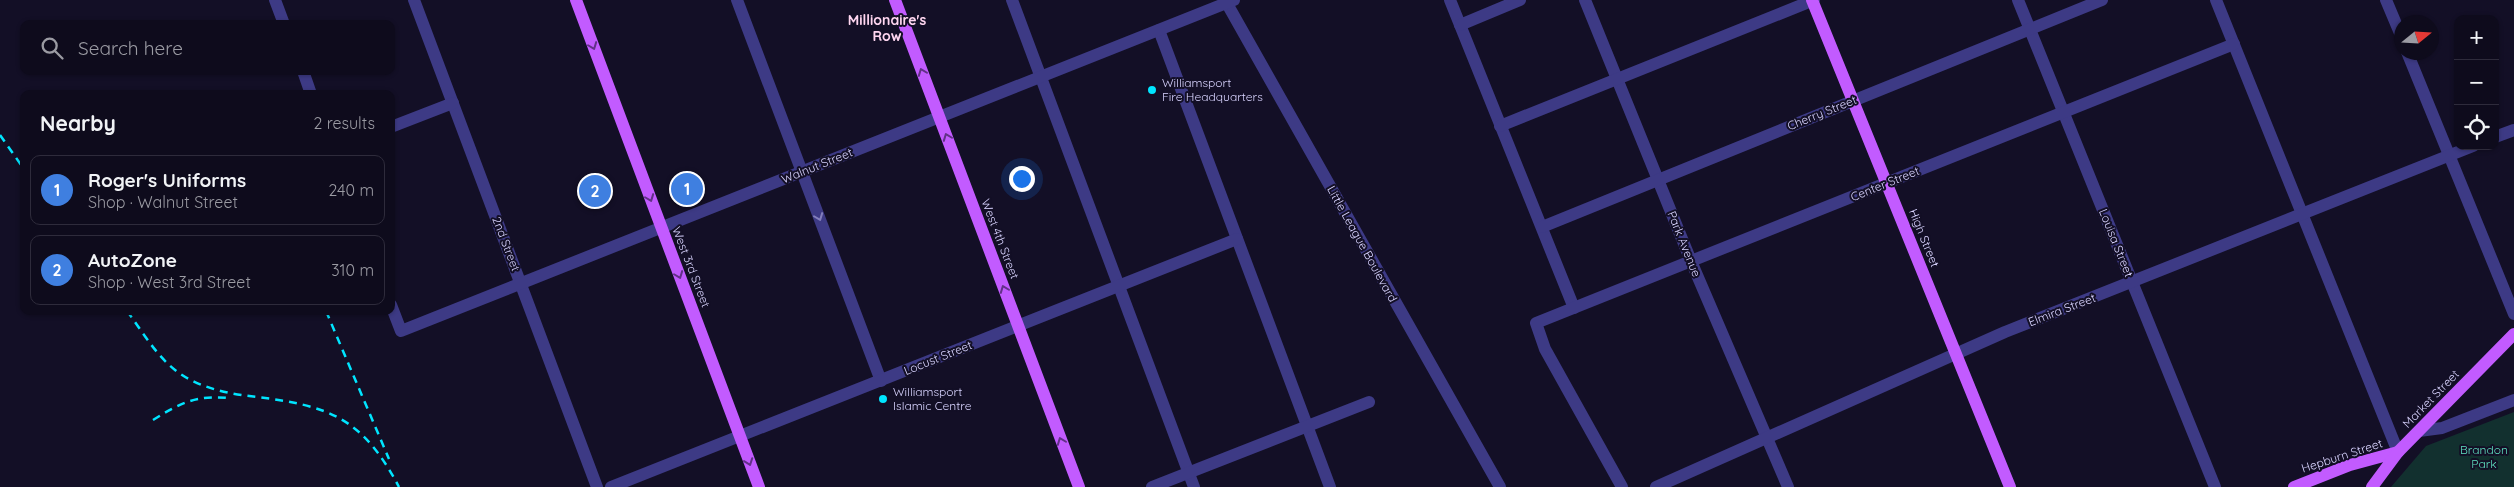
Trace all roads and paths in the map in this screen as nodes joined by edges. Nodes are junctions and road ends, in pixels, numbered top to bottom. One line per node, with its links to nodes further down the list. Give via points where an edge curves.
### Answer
1 (275, 0): 17 (street)
2 (414, 0): 28 (street, 2nd Street)
3 (576, 0): 42 (main road, West 3rd Street, one-way to 42)
4 (737, 0): 37 (street)
5 (895, 0): 30 (main road, West 4th Street, one-way to 5)
6 (1012, 0): 24 (street)
7 (1450, 0): 18 (street)
8 (1520, 0): 18 (street)
9 (1585, 0): 25 (street, Park Avenue)
10 (1813, 0): 25 (street); 27 (main road, High Street)
11 (2018, 0): 19 (street, Louisa Street)
12 (2102, 0): 19 (street, Cherry Street)
13 (2216, 0): 21 (street)
14 (2386, 0): 16 (street)
15 (1228, 1): 20 (street, Walnut Street); 70 (street, Little League Boulevard)
16 (2394, 19)
17 (282, 20)
18 (1460, 25): 32 (street)
19 (2030, 29): 27 (street, Cherry Street); 29 (street, Louisa Street)
20 (1158, 30): 24 (street, Walnut Street); 43 (street)
21 (2234, 44): 29 (street, Center Street); 40 (street)
22 (2411, 60): 36 (street)
23 (304, 75): 26 (street)
24 (1041, 78): 30 (street, Walnut Street); 47 (street)
25 (1617, 80): 32 (street); 38 (street, Park Avenue)
26 (310, 90)
27 (1853, 100): 38 (street, Cherry Street); 39 (main road, High Street)
28 (453, 103): 31 (street); 46 (street, 2nd Street)
29 (2062, 113): 39 (street, Center Street); 45 (street, Louisa Street)
30 (939, 118): 37 (street, Walnut Street); 51 (main road, West 4th Street, one-way to 30)
31 (395, 125)
32 (1500, 126): 41 (street)
33 (2514, 130): 34 (street)
34 (2499, 136)
35 (2464, 150): 36 (street, Elmira Street)
36 (2450, 156): 40 (street, Elmira Street); 49 (street)
37 (802, 172): 42 (street, Walnut Street); 54 (street, one-way to 54)
38 (1658, 179): 41 (street, Cherry Street); 44 (street, Park Avenue)
39 (1886, 183): 44 (street, Center Street); 53 (main road, High Street)
40 (2302, 215): 45 (street, Elmira Street); 61 (street)
41 (1542, 227): 48 (street)
42 (662, 229): 46 (street, Walnut Street); 59 (main road, West 3rd Street, one-way to 59)
43 (1237, 239): 47 (street, Locust Street); 57 (street)
44 (1691, 261): 48 (street, Center Street); 60 (street, Park Avenue)
45 (2132, 282): 53 (street, Elmira Street); 75 (street, Louisa Street)
46 (521, 284): 50 (street, Walnut Street, via 401,332); 63 (street, 2nd Street)
47 (1119, 286): 51 (street, Locust Street); 62 (street)
48 (1574, 308): 71 (street, Center Street, via 1536,323 1545,349)
49 (2514, 314)
50 (395, 315)
51 (1018, 326): 54 (street, Locust Street); 66 (main road, West 4th Street, one-way to 51)
52 (2514, 334): 58 (main road, Market Street)
53 (1956, 352): 60 (street, Elmira Street); 74 (main road, High Street)
54 (881, 381): 59 (street, Locust Street)
55 (2514, 400): 58 (street, via 2442,428)
56 (1369, 402): 57 (street)
57 (1308, 426): 62 (street); 69 (street)
58 (2419, 431): 61 (main road, Market Street)
59 (740, 437): 64 (street, Locust Street); 65 (main road, West 3rd Street, one-way to 65)
60 (1766, 437): 72 (street, Elmira Street); 73 (street, Park Avenue)
61 (2398, 452): 76 (main road, Hepburn Street, via 2350,465); 77 (main road, Market Street)
62 (1189, 472): 67 (street); 68 (street)
63 (597, 487)
64 (611, 487)
65 (759, 487)
66 (1079, 487)
67 (1152, 487)
68 (1194, 487)
69 (1330, 487)
70 (1500, 487)
71 (1622, 487)
72 (1656, 487)
73 (1788, 487)
74 (2010, 487)
75 (2215, 487)
76 (2294, 487)
77 (2372, 487)

